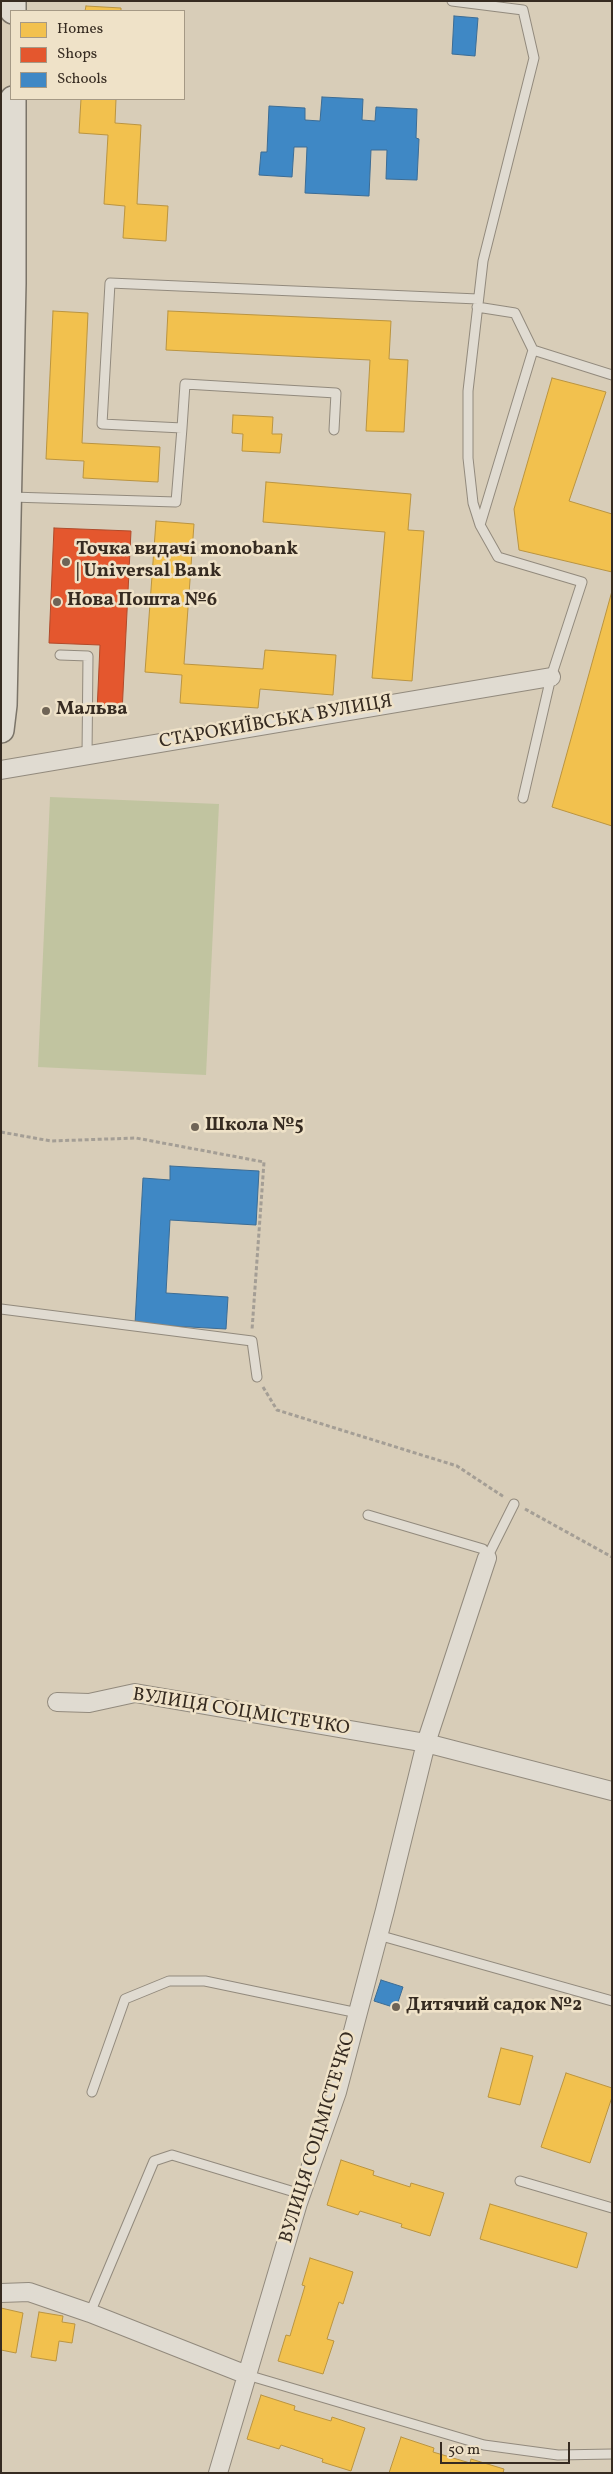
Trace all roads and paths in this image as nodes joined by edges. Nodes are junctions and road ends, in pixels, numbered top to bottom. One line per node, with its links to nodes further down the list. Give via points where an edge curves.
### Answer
1 (452, 1): 4 (lane, via 523,10 534,58 483,261)
2 (13, 100): 3 (street)
3 (7, 187): 7 (street)
4 (478, 303): 5 (lane, via 515,313); 8 (lane, via 110,283 102,424); 11 (lane, via 468,391 468,458 473,502)
5 (533, 350): 6 (lane); 11 (lane)
6 (612, 375)
7 (6, 394): 10 (street)
8 (182, 428): 9 (lane, via 185,384 336,393); 10 (lane, via 176,502)
9 (334, 430)
10 (8, 497): 14 (street)
11 (480, 526): 13 (lane, via 498,556 582,582)
12 (60, 655): 15 (lane, via 88,656)
13 (551, 677): 15 (street, СТАРОКИЇВСЬКА ВУЛИЦЯ); 17 (lane)
14 (1, 730)
15 (87, 755): 16 (street, СТАРОКИЇВСЬКА ВУЛИЦЯ)
16 (1, 770)
17 (523, 798)
18 (1, 1132): 20 (path, via 51,1141 136,1138 264,1162)
19 (1, 1309): 20 (lane)
20 (252, 1341): 21 (lane)
21 (257, 1377): 22 (path, via 277,1410 457,1466)
22 (514, 1504): 24 (path); 25 (lane)
23 (368, 1516): 25 (lane, via 483,1549)
24 (612, 1557)
25 (487, 1558): 27 (street, ВУЛИЦЯ СОЦМІСТЕЧКО)
26 (57, 1702): 27 (street, ВУЛИЦЯ СОЦМІСТЕЧКО, via 89,1704 135,1693)
27 (426, 1744): 28 (street, ВУЛИЦЯ СОЦМІСТЕЧКО); 29 (street, ВУЛИЦЯ СОЦМІСТЕЧКО)
28 (612, 1791)
29 (378, 1935): 30 (lane); 31 (street, ВУЛИЦЯ СОЦМІСТЕЧКО)
30 (612, 2001)
31 (358, 2014): 32 (lane, via 205,1981 168,1981 125,1999); 34 (street, ВУЛИЦЯ СОЦМІСТЕЧКО, via 337,2092)
32 (92, 2092)
33 (520, 2181): 35 (lane)
34 (301, 2194): 37 (lane, via 172,2155 154,2161); 38 (street, ВУЛИЦЯ СОЦМІСТЕЧКО)
35 (612, 2208)
36 (1, 2293): 37 (street, via 29,2292)
37 (90, 2313): 38 (street)
38 (247, 2374): 39 (lane, via 484,2445 558,2455); 40 (street, ВУЛИЦЯ СОЦМІСТЕЧКО)
39 (612, 2454)
40 (218, 2473)

